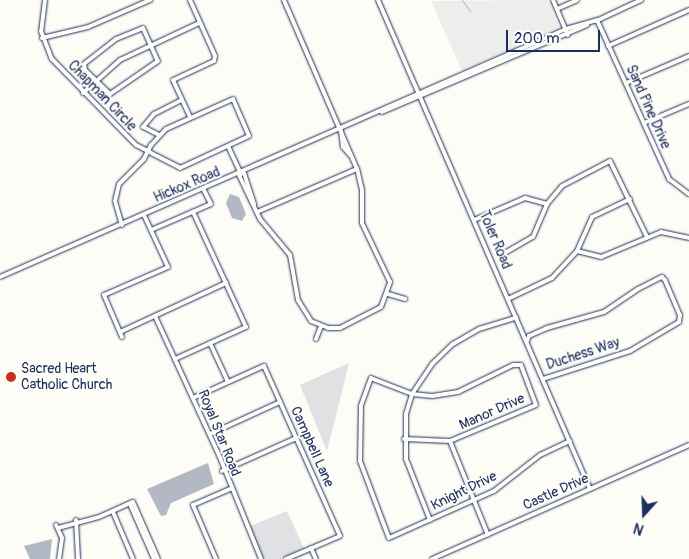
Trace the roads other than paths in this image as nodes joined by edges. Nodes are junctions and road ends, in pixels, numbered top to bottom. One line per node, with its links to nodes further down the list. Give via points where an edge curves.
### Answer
1 (45, 0): 15 (street)
2 (190, 0): 12 (street)
3 (284, 0): 33 (street)
4 (378, 0): 26 (street, Toler Road)
5 (553, 0): 9 (street)
6 (577, 0): 9 (street)
7 (641, 0): 11 (street, Hickox Road)
8 (147, 1): 15 (street, via 88,27)
9 (557, 9): 13 (street)
10 (689, 10): 18 (street)
11 (597, 20): 13 (street, Hickox Road); 14 (street, Hickox Road); 18 (street, Sand Pine Drive)
12 (199, 23): 16 (street); 28 (street, via 214,61 173,80)
13 (566, 29): 14 (street); 17 (street, Hickox Road)
14 (568, 35): 21 (street, Hickox Road)
15 (42, 38): 25 (street, Chapman Circle, via 52,59)
16 (152, 44): 23 (street, via 120,60); 23 (street, via 158,61 130,76 110,94); 23 (street, via 141,28 104,47 84,64)
17 (530, 45): 20 (street, Hickox Road); 21 (street, via 528,50)
18 (608, 46): 24 (street, Sand Pine Drive)
19 (689, 56): 24 (street)
20 (492, 62): 22 (street); 26 (street, Hickox Road)
21 (502, 63): 22 (street, Hickox Road)
22 (494, 66): 27 (street, Hickox Road)
23 (96, 80): 25 (street)
24 (626, 83): 32 (street, Sand Pine Drive)
25 (84, 93): 36 (street, Chapman Circle, via 121,134)
26 (419, 94): 27 (street, Toler Road); 30 (street, Hickox Road)
27 (422, 98): 30 (street, Hickox Road); 46 (street, Toler Road)
28 (182, 100): 31 (street); 34 (street, via 154,114 143,127)
29 (689, 104): 32 (street)
30 (382, 112): 33 (street, Hickox Road)
31 (190, 118): 34 (street); 35 (street, Chapman Circle, via 233,99 249,136)
32 (644, 124): 40 (street, Sand Pine Drive, via 669,180)
33 (340, 131): 37 (street, via 343,147 352,156); 38 (street, Hickox Road)
34 (159, 135): 36 (street)
35 (228, 146): 36 (street, Chapman Circle, via 180,168); 38 (street)
36 (148, 151): 47 (street, via 119,184 115,201)
37 (357, 169): 44 (street); 55 (street, via 362,190 362,223 388,271)
38 (241, 174): 39 (street, Hickox Road); 44 (street)
39 (204, 190): 43 (street, via 211,204); 45 (street, Hickox Road)
40 (689, 194)
41 (630, 199): 42 (street, via 612,161 570,180); 49 (street); 51 (street, via 592,217)
42 (547, 204): 46 (street, via 524,198); 52 (street, via 533,237)
43 (193, 212): 48 (street); 54 (street)
44 (257, 212): 60 (street, via 290,255 302,311)
45 (144, 216): 47 (street, Hickox Road); 48 (street)
46 (474, 220): 57 (street, Toler Road)
47 (122, 225): 53 (street, Hickox Road)
48 (151, 230): 61 (street, via 168,267 104,295)
49 (647, 237): 50 (street, via 667,232); 51 (street, via 601,257)
50 (689, 238)
51 (577, 251): 57 (street, via 549,280)
52 (503, 254)
53 (0, 277)
54 (226, 284): 58 (street); 65 (street, via 246,327)
55 (388, 294): 56 (street); 60 (street, via 381,307 367,317 340,328)
56 (404, 299)
57 (508, 299): 59 (street, Toler Road)
58 (155, 316): 61 (street); 66 (street, Royal Star Road)
59 (516, 318): 64 (street, Toler Road); 69 (street, via 479,329 453,344 432,364)
60 (321, 326): 63 (street)
61 (120, 332): 62 (street)
62 (122, 337)
63 (316, 338)
64 (527, 341): 67 (street, Toler Road); 67 (street, Duchess Way, via 529,336 547,328 604,312 664,278 682,320 630,351)
65 (210, 343): 66 (street); 68 (street)
66 (175, 359): 70 (street, Royal Star Road)
67 (543, 379): 76 (street, Toler Road)
68 (228, 382): 70 (street); 71 (street, Campbell Lane, via 264,366)
69 (412, 394): 74 (street); 75 (street, Manor Drive, via 432,396 458,392 519,363 536,405); 85 (street, Knight Drive, via 371,378 360,414 360,461 389,538)
70 (193, 398): 72 (street, Royal Star Road)
71 (280, 402): 72 (street); 73 (street, Campbell Lane)
72 (210, 434): 78 (street, Royal Star Road)
73 (296, 438): 78 (street); 87 (street, Campbell Lane, via 340,536)
74 (404, 439): 75 (street, Manor Drive); 85 (street, via 406,459)
75 (450, 441): 81 (street)
76 (570, 441): 80 (street, Toler Road); 81 (street, Knight Drive, via 540,455 506,484)
77 (689, 445): 80 (street, Castle Drive)
78 (222, 471): 79 (street, Royal Star Road)
79 (230, 489): 93 (street, via 193,505); 94 (street, Royal Star Road)
80 (590, 489): 86 (street, Castle Drive)
81 (473, 500): 85 (street, Knight Drive); 86 (street)
82 (132, 503): 83 (street); 91 (street); 92 (street)
83 (113, 512): 84 (street); 90 (street)
84 (76, 520): 88 (street, via 57,526 62,538); 89 (street)
85 (430, 520)
86 (488, 535): 97 (street, Castle Drive)
87 (311, 548): 95 (street); 96 (street)
88 (58, 559)
89 (78, 559)
90 (133, 559)
91 (154, 559)
92 (158, 559)
93 (216, 559)
94 (261, 559)
95 (286, 559)
96 (316, 559)
97 (432, 559)

